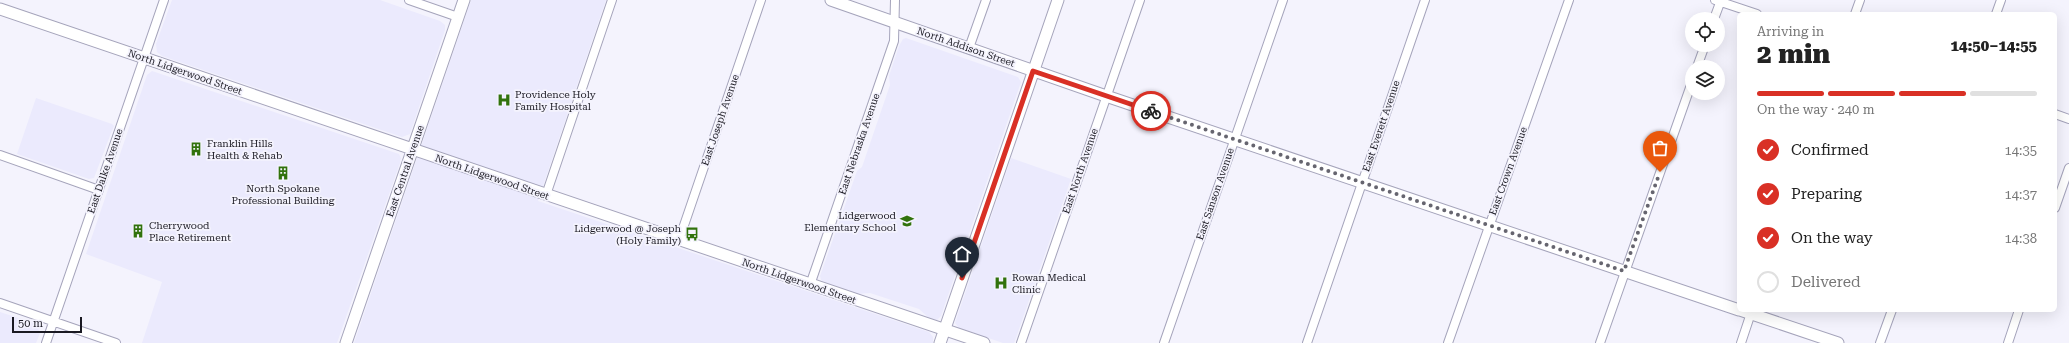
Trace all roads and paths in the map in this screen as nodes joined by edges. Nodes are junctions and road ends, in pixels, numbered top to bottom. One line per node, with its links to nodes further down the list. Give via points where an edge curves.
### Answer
1 (164, 0): 25 (street, East Dalke Avenue)
2 (409, 0): 22 (street)
3 (464, 0): 22 (street, East Central Avenue)
4 (612, 0): 37 (street)
5 (760, 0): 40 (street, East Joseph Avenue)
6 (831, 0): 23 (street, North Addison Street)
7 (895, 0): 23 (street, East Nebraska Avenue)
8 (986, 0): 24 (street)
9 (1058, 0): 26 (street)
10 (1140, 0): 27 (street, East North Avenue)
11 (1283, 0): 31 (street, East Sanson Avenue)
12 (1425, 0): 35 (street, East Everett Avenue)
13 (1569, 0): 39 (street, East Crown Avenue)
14 (1860, 0): 20 (street)
15 (2001, 0): 21 (street)
16 (1719, 1): 18 (street); 19 (street)
17 (0, 9): 25 (street, North Lidgerwood Street)
18 (1716, 12)
19 (1751, 12)
20 (1856, 12)
21 (1997, 12)
22 (458, 17): 32 (street, East Central Avenue)
23 (895, 22): 24 (street, North Addison Street); 42 (street, East Nebraska Avenue, via 894,41)
24 (969, 48): 26 (street, North Addison Street)
25 (144, 57): 32 (street, North Lidgerwood Street); 36 (street, East Dalke Avenue)
26 (1033, 71): 27 (street, North Addison Street); 50 (street)
27 (1106, 96): 31 (street, North Addison Street); 56 (street, East North Avenue)
28 (1686, 100): 41 (street)
29 (2057, 115): 30 (street)
30 (2069, 119)
31 (1234, 139): 35 (street, North Addison Street); 57 (street, East Sanson Avenue)
32 (412, 150): 37 (street, North Lidgerwood Street); 53 (street, East Central Avenue)
33 (0, 155): 36 (street)
34 (2069, 168): 38 (street)
35 (1362, 182): 39 (street, North Addison Street); 58 (street, East Everett Avenue)
36 (99, 190): 49 (street, East Dalke Avenue)
37 (546, 195): 40 (street, North Lidgerwood Street)
38 (2057, 202)
39 (1489, 225): 41 (street, North Addison Street); 59 (street, East Crown Avenue)
40 (678, 240): 42 (street, North Lidgerwood Street)
41 (1624, 271): 44 (street, North Addison Street); 60 (street)
42 (810, 285): 50 (street, North Lidgerwood Street)
43 (0, 303): 49 (street)
44 (1737, 308)
45 (1745, 312): 61 (street)
46 (1748, 312): 62 (street, North Addison Street)
47 (1891, 312): 63 (street)
48 (2018, 312): 64 (street)
49 (54, 321): 51 (street, East Dalke Avenue); 52 (street)
50 (944, 330): 54 (street); 55 (street, North Lidgerwood Street)
51 (46, 343)
52 (116, 343)
53 (346, 343)
54 (940, 343)
55 (984, 343)
56 (1021, 343)
57 (1164, 343)
58 (1307, 343)
59 (1448, 343)
60 (1600, 343)
61 (1741, 343)
62 (1838, 343)
63 (1880, 343)
64 (2008, 343)

